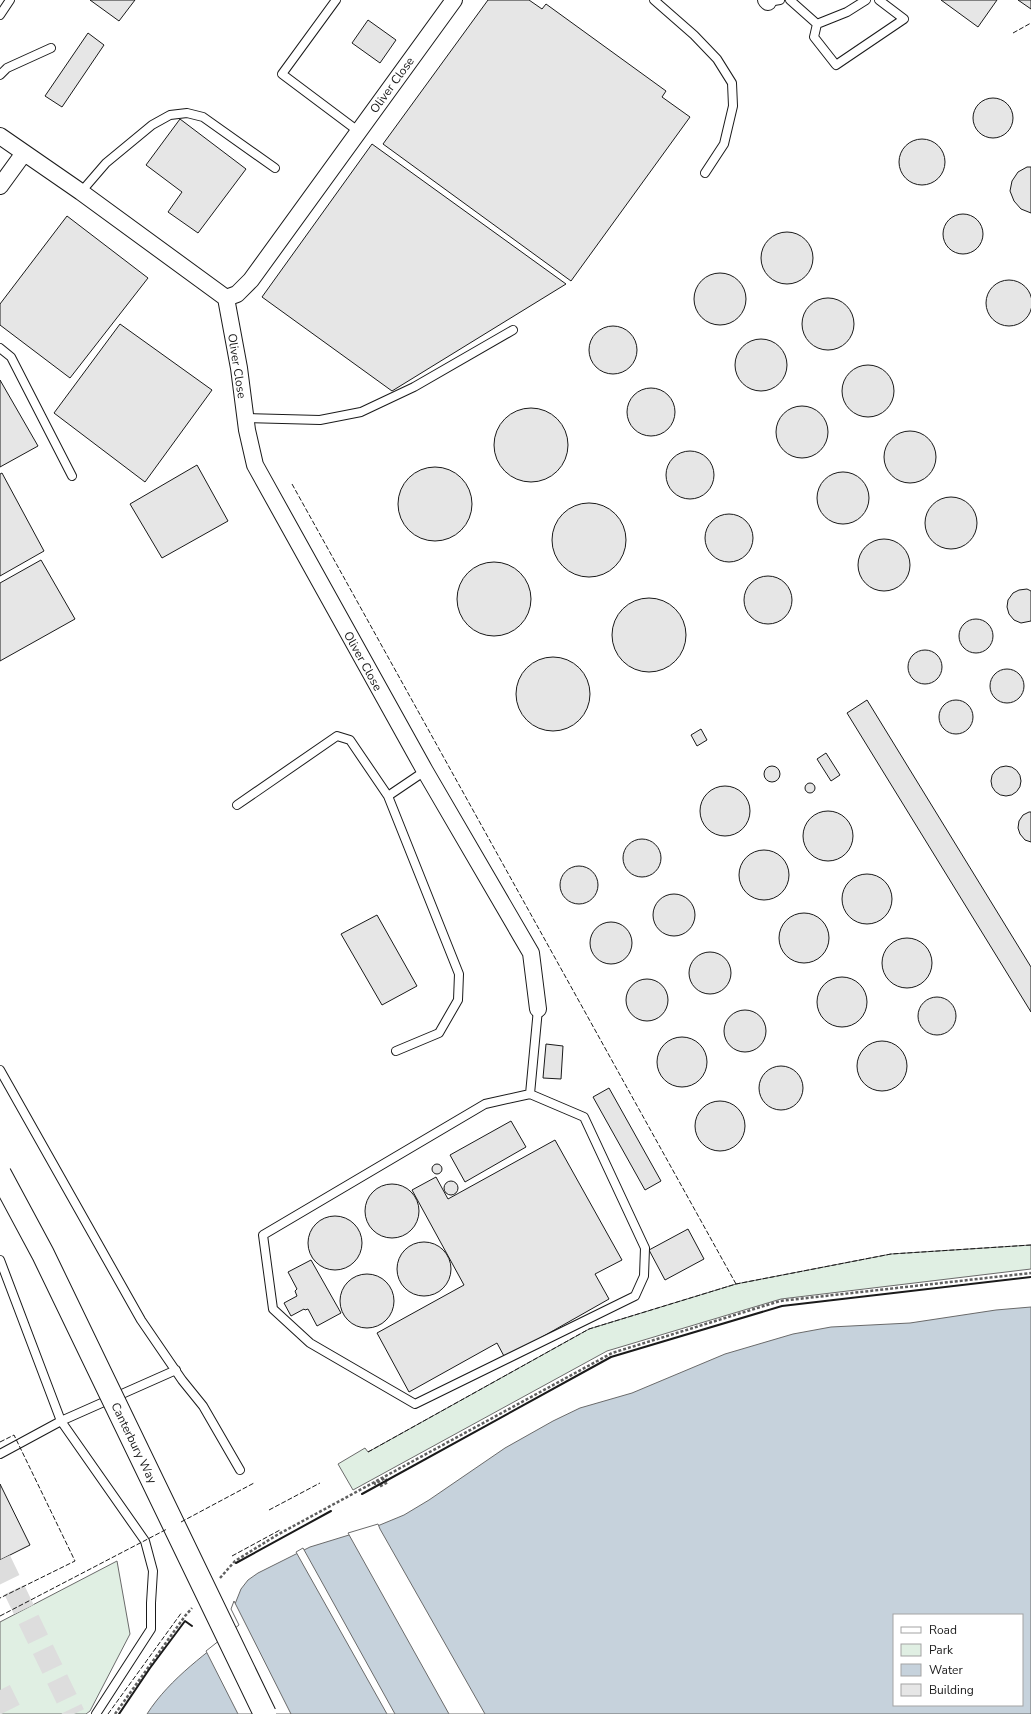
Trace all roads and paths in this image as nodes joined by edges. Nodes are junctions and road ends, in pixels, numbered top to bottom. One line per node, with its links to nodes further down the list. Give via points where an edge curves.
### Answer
1 (10, 0): 8 (lane)
2 (336, 0): 12 (lane, via 282,74)
3 (454, 0): 12 (street, Oliver Close)
4 (654, 0): 16 (lane, via 717,58 732,83 733,106 724,144)
5 (790, 0): 9 (lane)
6 (866, 0): 9 (lane)
7 (880, 0): 9 (lane, via 904,19 836,65 814,37)
8 (0, 15)
9 (818, 24)
10 (51, 48): 11 (lane, via 7,68)
11 (0, 75)
12 (358, 131): 19 (street, Oliver Close, via 251,280 237,294)
13 (0, 136): 14 (street)
14 (24, 153): 17 (street); 18 (street)
15 (275, 168): 18 (lane, via 203,117 187,113 170,116 152,125 106,163)
16 (705, 173)
17 (0, 186)
18 (81, 192): 19 (street)
19 (226, 298): 22 (street, Oliver Close)
20 (512, 330): 22 (lane, via 414,387 361,412 320,420)
21 (0, 348): 23 (lane, via 11,357)
22 (245, 418): 24 (street, Oliver Close, via 255,465)
23 (72, 476)
24 (425, 771): 25 (lane); 27 (street, Oliver Close, via 531,953)
25 (388, 796): 26 (lane, via 350,740 337,736); 28 (lane, via 459,974 458,1000 439,1034)
26 (236, 805)
27 (538, 1009): 30 (lane)
28 (396, 1051)
29 (0, 1070): 34 (lane, via 141,1320)
30 (530, 1094): 30 (lane, via 484,1104 264,1235 273,1309 310,1344 415,1404 635,1296 644,1276 645,1248 584,1117)
31 (0, 1174): 44 (highway, Canterbury Way, bridge, via 46,1261)
32 (0, 1260): 35 (lane)
33 (1031, 1273): 38 (path, via 780,1301 612,1353)
34 (176, 1370): 35 (lane); 37 (lane, via 203,1406)
35 (61, 1421): 36 (lane); 42 (lane, via 145,1540 153,1571 150,1629)
36 (0, 1454)
37 (240, 1470)
38 (374, 1482): 39 (path, via 375,1484 385,1478 388,1482); 40 (path, via 235,1561)
39 (379, 1487)
40 (215, 1583)
41 (195, 1605): 43 (path)
42 (96, 1714)
43 (115, 1714)
44 (265, 1714)

